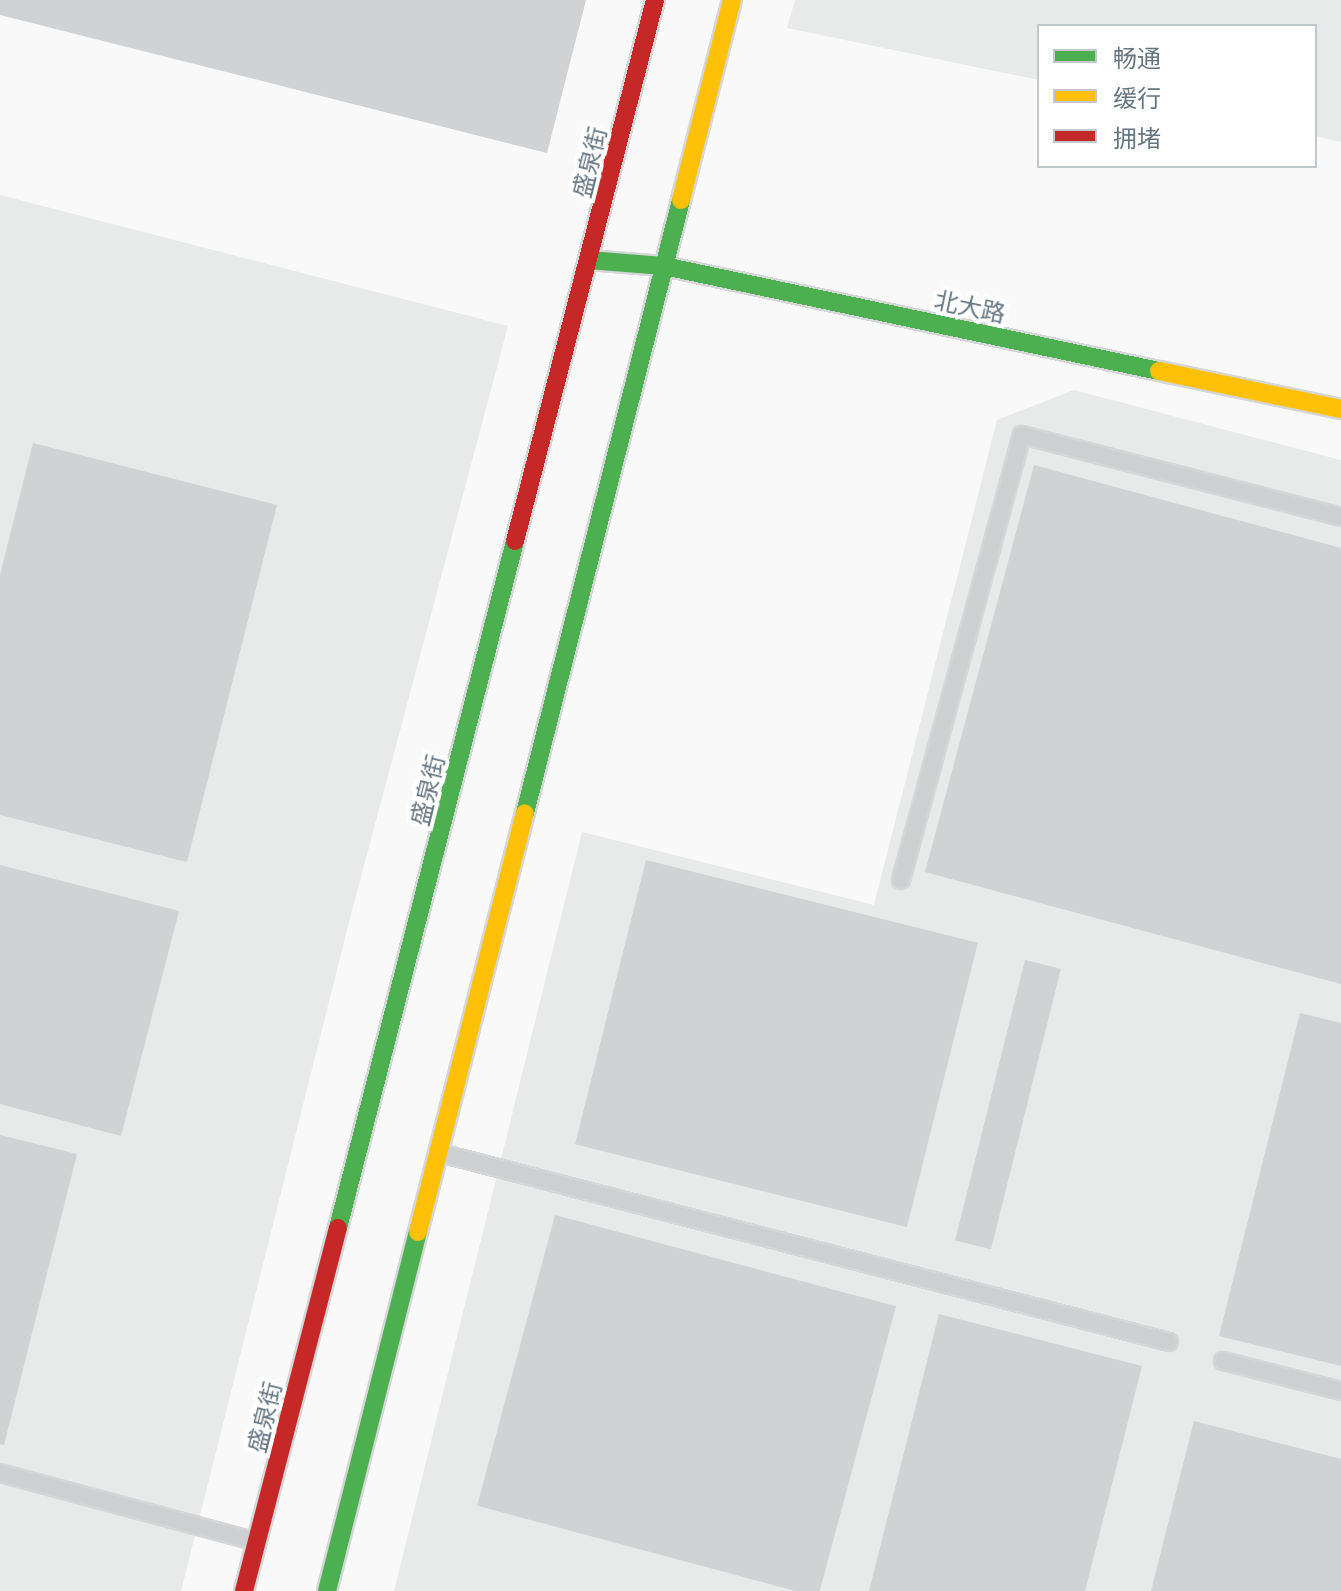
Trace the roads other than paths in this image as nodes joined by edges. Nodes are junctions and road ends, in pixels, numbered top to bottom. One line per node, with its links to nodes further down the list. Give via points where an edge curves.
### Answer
1 (655, 0): 3 (main road, 盛泉街)
2 (732, 0): 4 (main road)
3 (588, 260): 4 (main road, 北大路); 13 (main road, 盛泉街)
4 (664, 266): 5 (main road, 北大路); 8 (main road)
5 (1341, 409)
6 (1341, 517): 7 (lane, via 1022,435)
7 (901, 880)
8 (438, 1153): 9 (lane); 15 (main road)
9 (1169, 1342)
10 (1223, 1361): 11 (lane)
11 (1341, 1391)
12 (0, 1473): 13 (lane)
13 (257, 1541): 14 (main road, 盛泉街)
14 (244, 1591)
15 (327, 1591)

